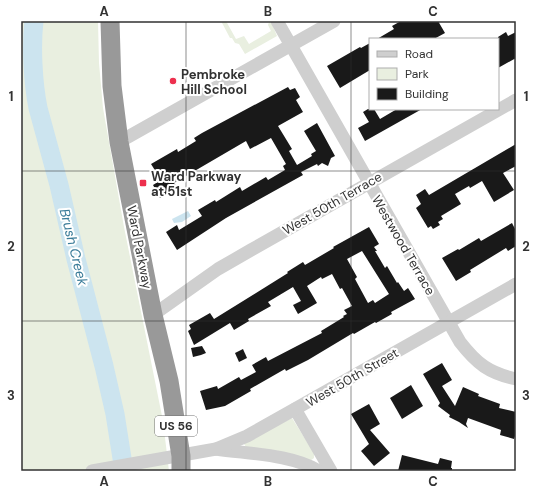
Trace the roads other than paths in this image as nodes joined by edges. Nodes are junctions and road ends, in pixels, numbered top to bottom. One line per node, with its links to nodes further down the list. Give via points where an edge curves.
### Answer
1 (110, 21): 8 (highway, Ward Parkway / US 56, via 112,86)
2 (277, 21): 4 (street, Westwood Terrace)
3 (334, 21): 4 (street)
4 (291, 45): 8 (street); 9 (street, Westwood Terrace)
5 (516, 100): 6 (street, West 50th Terrace)
6 (499, 109)
7 (498, 110): 9 (street, West 50th Terrace)
8 (119, 142): 11 (highway, Ward Parkway / US 56)
9 (369, 182): 11 (street, West 50th Terrace, via 224,265); 12 (street, Westwood Terrace)
10 (516, 284): 12 (street, West 50th Street)
11 (153, 315): 16 (highway, Ward Parkway / US 56, via 169,381)
12 (449, 322): 13 (street, Westwood Terrace, via 470,355 484,367); 14 (street, West 50th Street)
13 (516, 380)
14 (296, 409): 15 (street, West 50th Street); 19 (street)
15 (216, 450): 16 (street, West 50th Street); 18 (street, via 276,457)
16 (181, 464): 17 (street, West 50th Street, via 151,461)
17 (93, 471)
18 (319, 471)
19 (331, 471)

